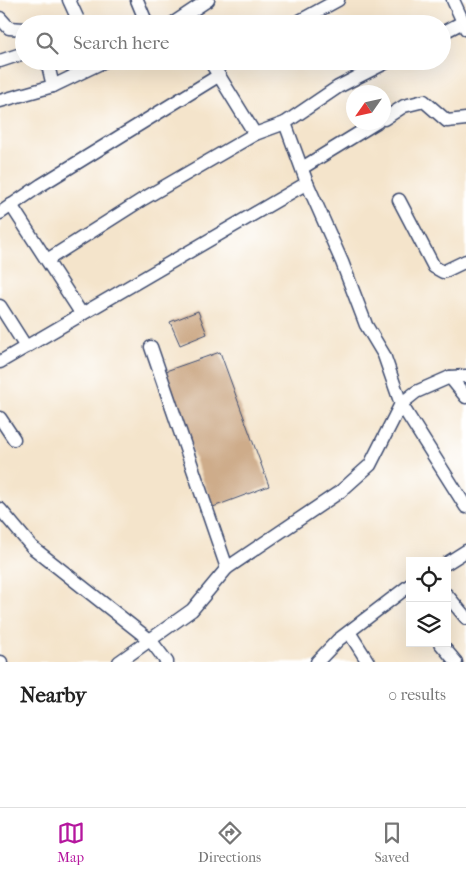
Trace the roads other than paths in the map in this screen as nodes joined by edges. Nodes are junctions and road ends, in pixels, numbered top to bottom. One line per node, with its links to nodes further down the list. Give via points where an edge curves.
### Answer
1 (69, 0): 6 (street)
2 (137, 0): 7 (street)
3 (208, 0): 8 (street)
4 (338, 0): 9 (street)
5 (453, 0): 11 (street)
6 (76, 15)
7 (143, 15)
8 (193, 15)
9 (310, 15)
10 (0, 18): 12 (street, via 9,28)
11 (464, 25): 13 (street)
12 (15, 28)
13 (451, 30)
14 (15, 56): 15 (street)
15 (0, 61)
16 (49, 70): 21 (street)
17 (84, 70): 21 (street)
18 (210, 70): 31 (street)
19 (218, 70): 27 (street)
20 (371, 70): 25 (street, via 338,87)
21 (53, 86): 22 (street)
22 (0, 101)
23 (391, 114): 24 (street, via 404,106 424,101 447,121)
24 (466, 119)
25 (285, 123): 27 (street); 28 (street)
26 (364, 130): 28 (street)
27 (255, 134): 33 (street)
28 (302, 168): 29 (street)
29 (307, 183): 36 (street); 43 (street, via 366,325 384,355)
30 (399, 200): 34 (street, via 434,267 443,272)
31 (11, 205): 32 (street); 33 (street)
32 (0, 213)
33 (47, 260): 36 (street)
34 (466, 262)
35 (0, 306): 38 (street)
36 (81, 313): 38 (street)
37 (151, 346): 50 (street)
38 (26, 347): 39 (street)
39 (0, 362)
40 (466, 376): 41 (street)
41 (450, 377): 42 (street); 43 (street, via 416,392)
42 (466, 397)
43 (401, 404): 46 (street); 50 (street, via 370,465 341,491)
44 (0, 418): 45 (street)
45 (14, 439)
46 (466, 507)
47 (0, 509): 55 (street, via 32,547)
48 (466, 551): 49 (street)
49 (451, 560)
50 (227, 568): 55 (street, via 192,610)
51 (406, 588): 54 (street)
52 (451, 600): 53 (street)
53 (466, 618)
54 (349, 632): 59 (street); 60 (street)
55 (151, 640): 57 (street); 58 (street)
56 (443, 647): 61 (street)
57 (119, 662)
58 (167, 662)
59 (317, 662)
60 (368, 662)
61 (456, 662)

